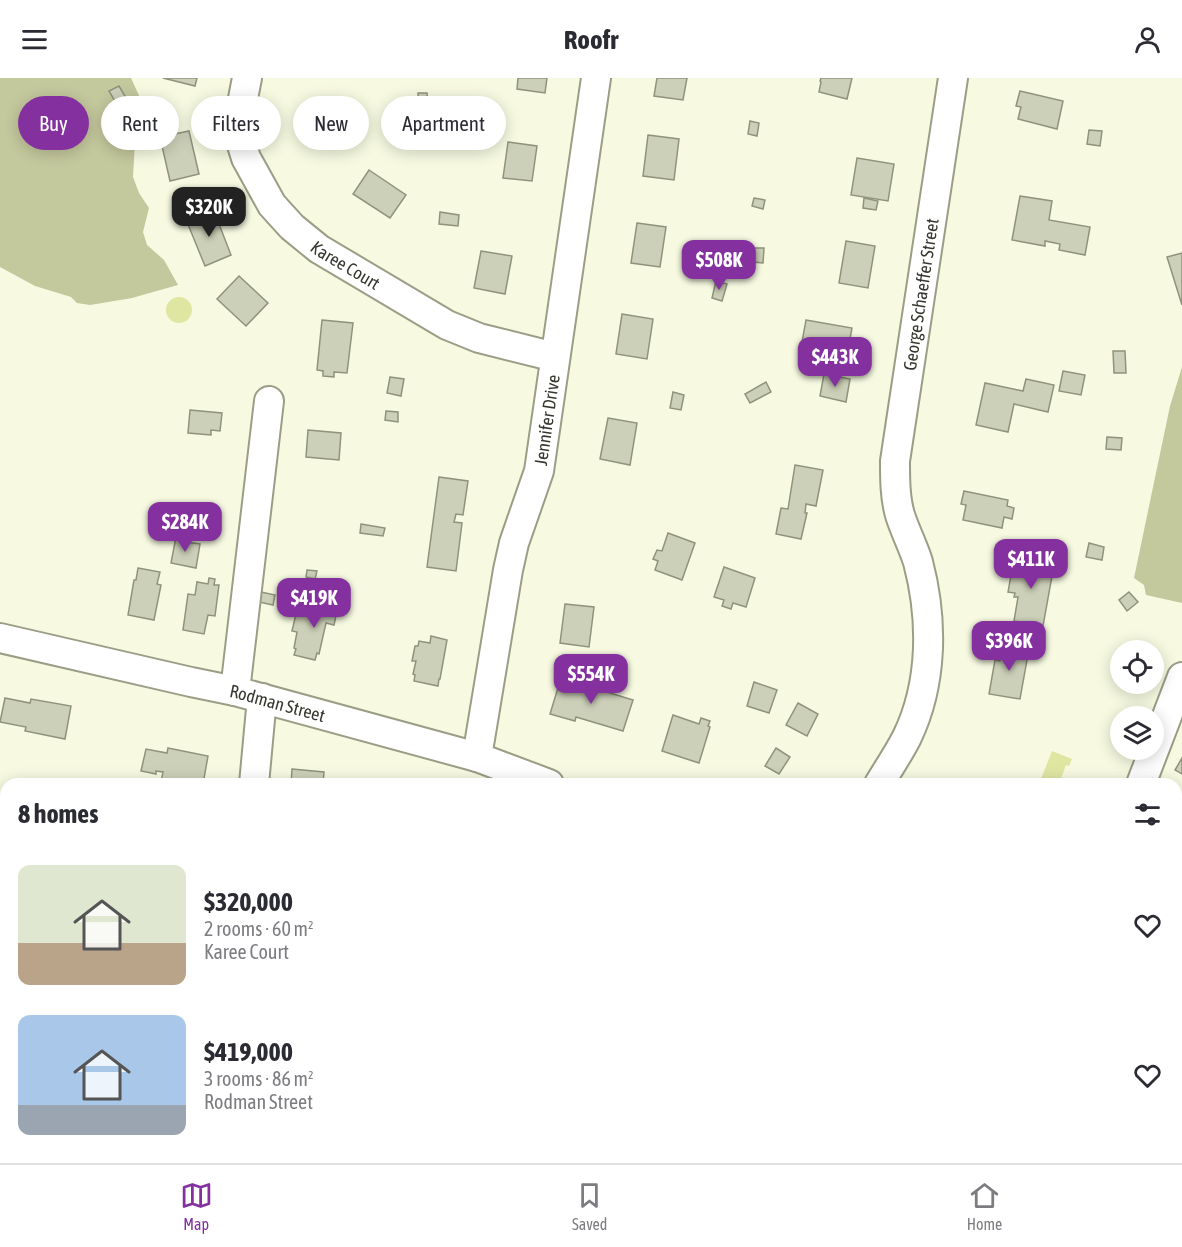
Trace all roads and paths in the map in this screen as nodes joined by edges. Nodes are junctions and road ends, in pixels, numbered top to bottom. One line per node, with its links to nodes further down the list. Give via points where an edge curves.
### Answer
1 (247, 78): 4 (street, Karee Court, via 239,119 242,145 272,205 292,227 319,249 447,325 480,338)
2 (596, 78): 4 (street, Jennifer Drive)
3 (953, 78): 13 (street, George Schaeffer Street, via 895,461 900,516 922,578 927,621 926,676 915,718)
4 (555, 357): 10 (street, Jennifer Drive, via 539,471 508,570)
5 (269, 401): 8 (street)
6 (0, 638): 8 (street, Rodman Street)
7 (1182, 677): 14 (street)
8 (235, 691): 9 (street, Rodman Street)
9 (262, 698): 10 (street, Rodman Street); 11 (street)
10 (477, 757): 12 (street, Rodman Street)
11 (255, 778)
12 (533, 778)
13 (883, 778)
14 (1142, 778)

